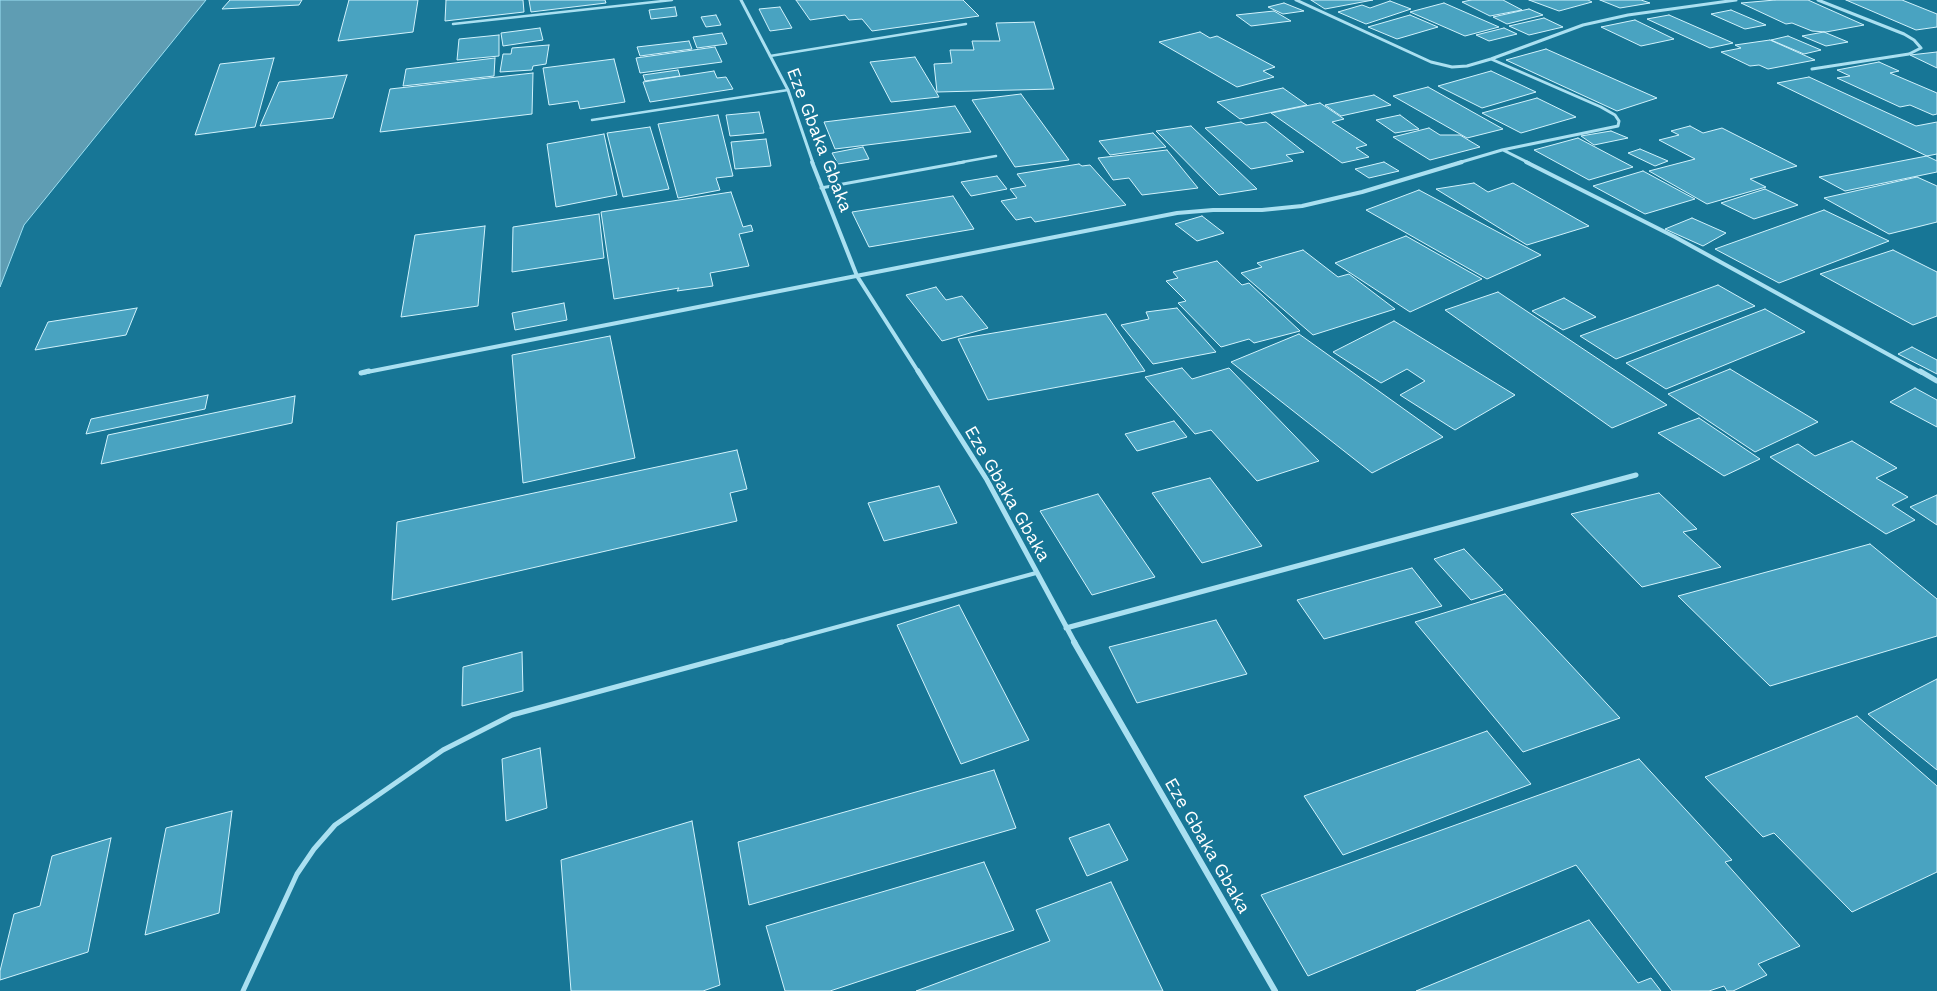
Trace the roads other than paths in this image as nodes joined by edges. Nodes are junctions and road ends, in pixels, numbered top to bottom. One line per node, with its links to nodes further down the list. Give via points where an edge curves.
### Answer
1 (672, 0): 6 (lane)
2 (741, 0): 8 (street, Eze Gbaka Gbaka)
3 (1296, 0): 9 (street, via 1444,66 1467,66)
4 (1736, 0): 9 (street, via 1628,15 1583,25)
5 (1818, 0): 10 (street, via 1904,34 1921,48 1909,54)
6 (453, 24)
7 (966, 24): 8 (lane)
8 (770, 56): 11 (street, Eze Gbaka Gbaka)
9 (1491, 59): 13 (street, via 1601,107 1619,121 1618,126)
10 (1812, 69)
11 (788, 90): 12 (lane); 15 (street, Eze Gbaka Gbaka)
12 (592, 120)
13 (1502, 150): 16 (street, via 1362,192 1302,206 1177,213); 18 (street, via 1675,237)
14 (996, 156): 15 (lane)
15 (821, 188): 16 (street, Eze Gbaka Gbaka)
16 (857, 276): 17 (street); 20 (street, Eze Gbaka Gbaka, via 987,480)
17 (361, 373)
18 (1937, 381)
19 (1636, 475): 21 (street)
20 (1036, 573): 21 (street, Eze Gbaka Gbaka); 22 (lane, via 512,715 477,732 443,750 336,825 297,874)
21 (1066, 628): 23 (street, Eze Gbaka Gbaka)
22 (243, 991)
23 (1275, 991)

